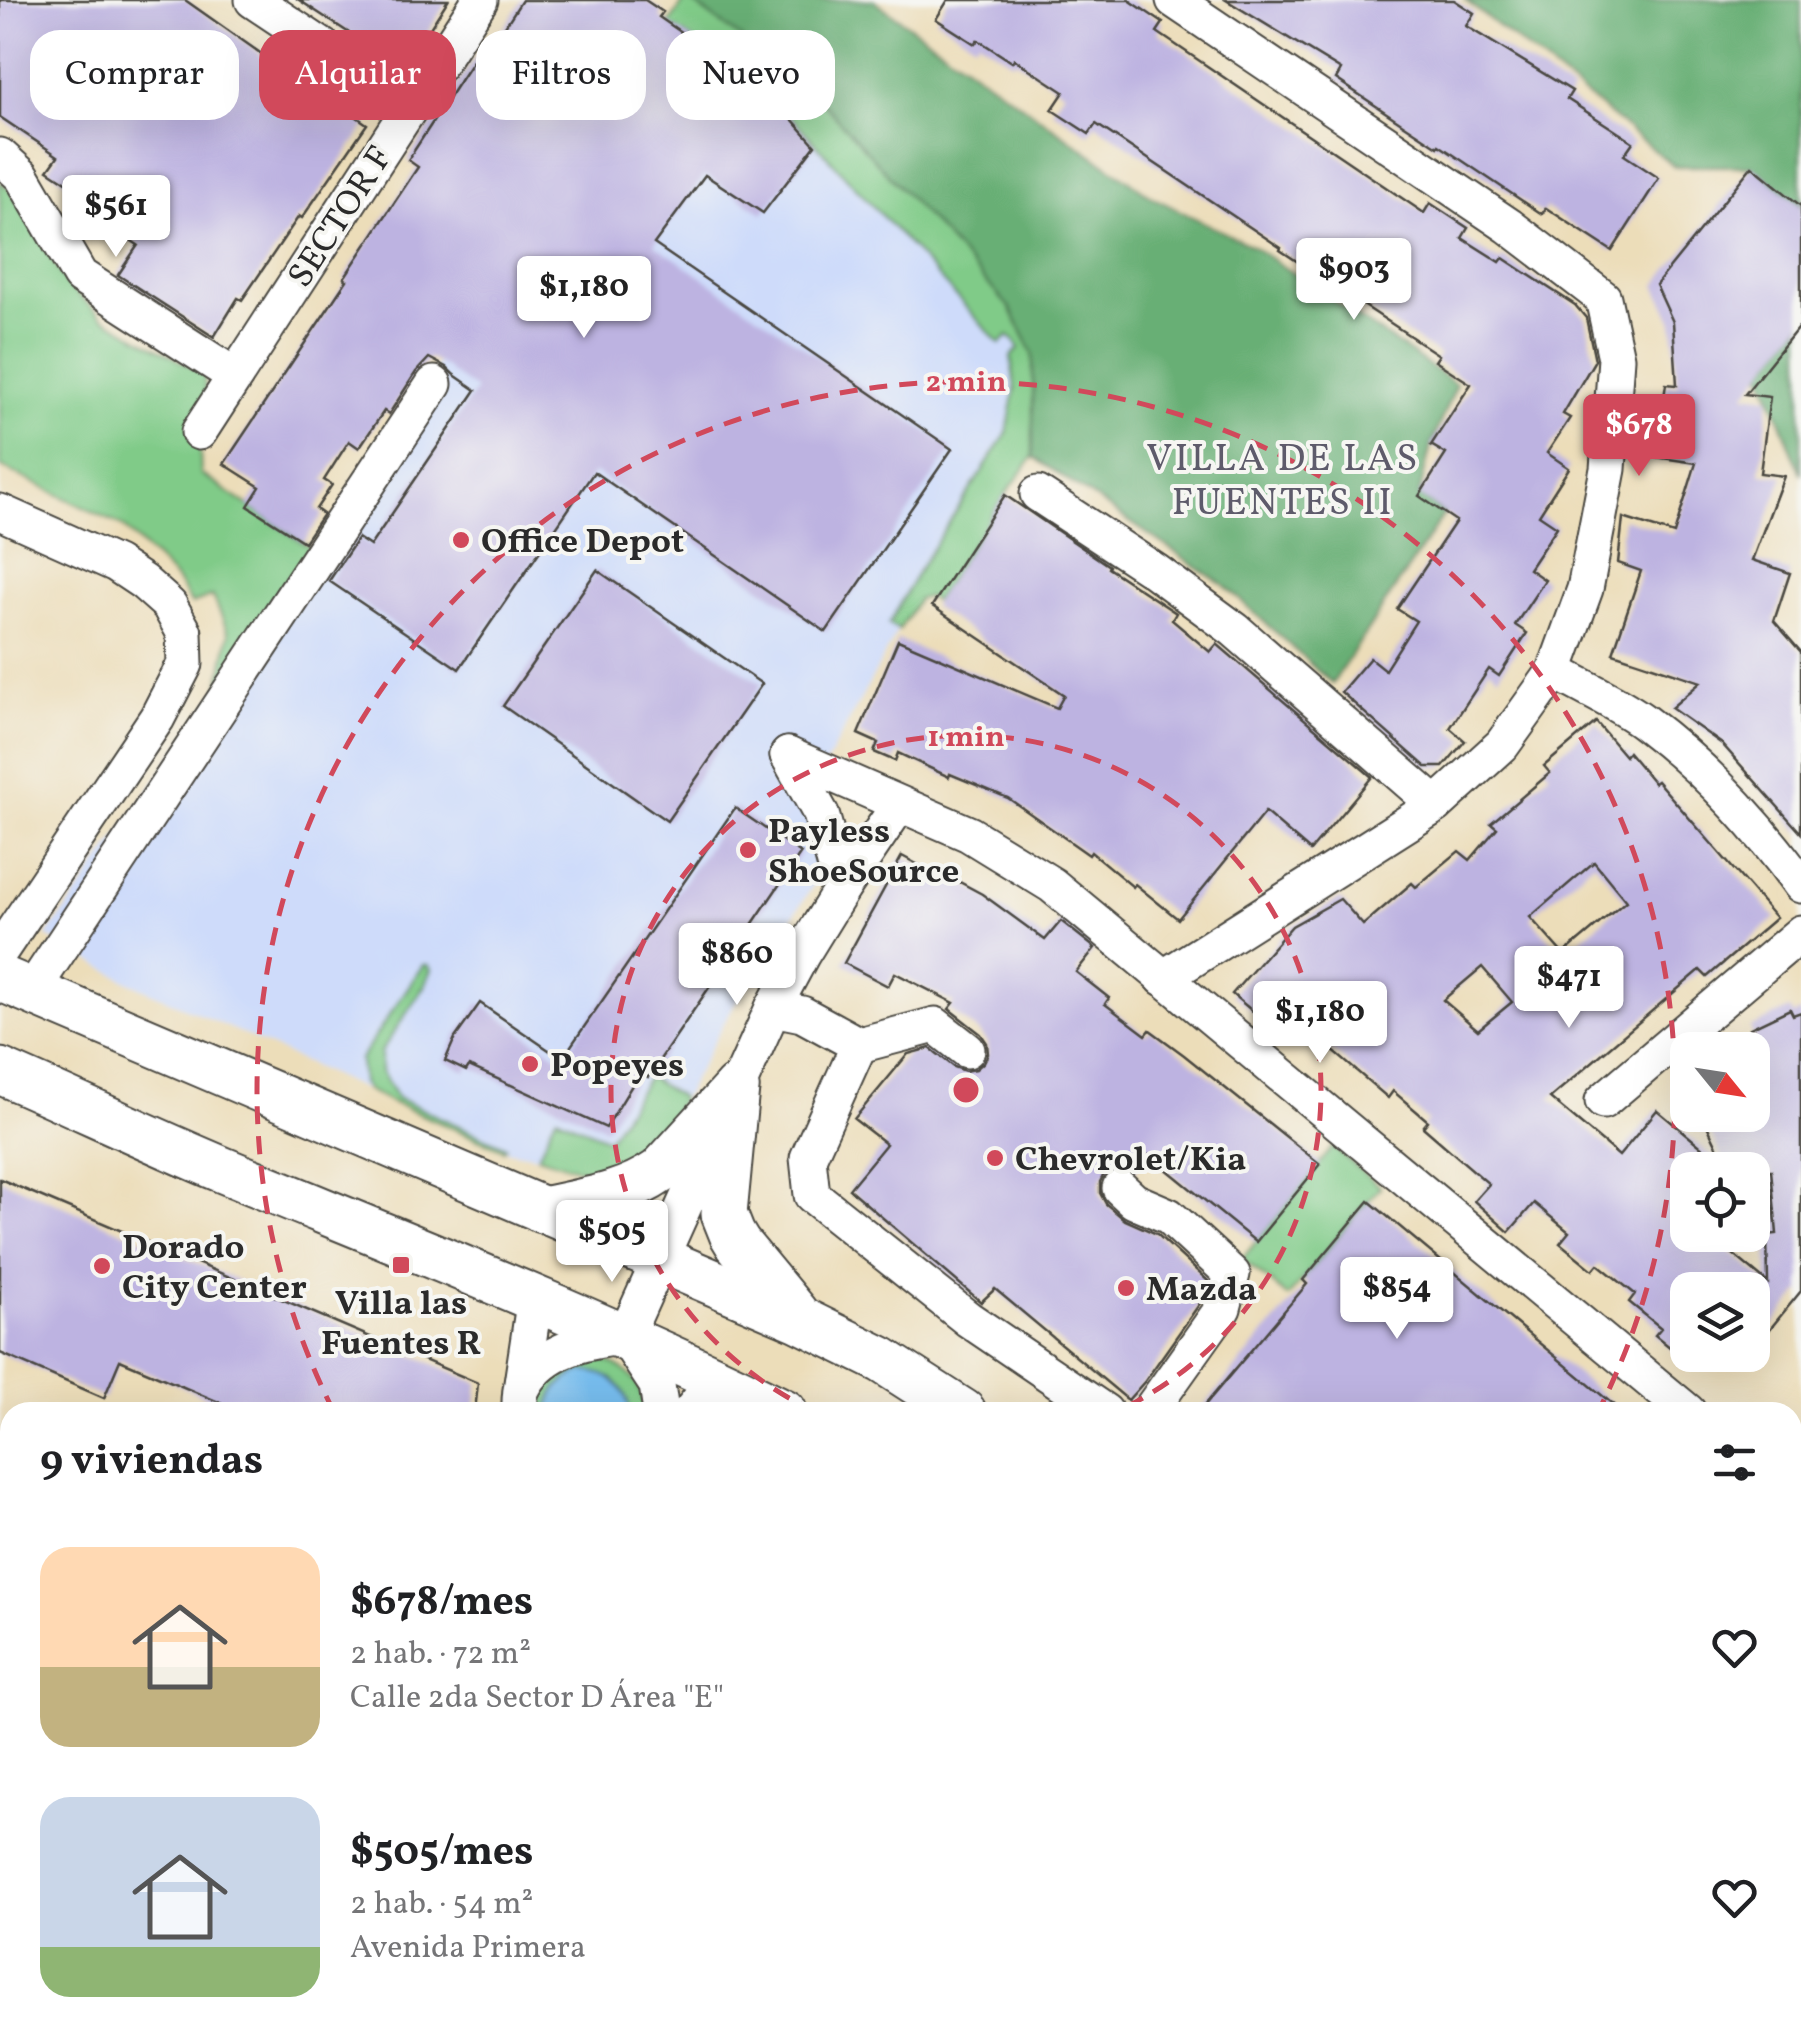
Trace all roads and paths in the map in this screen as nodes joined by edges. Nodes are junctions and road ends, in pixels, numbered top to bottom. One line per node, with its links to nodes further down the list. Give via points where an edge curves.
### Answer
1 (252, 0): 4 (street)
2 (480, 0): 5 (street, SECTOR F)
3 (1174, 0): 13 (street, via 1509,226 1603,298 1616,358 1608,469 1585,589)
4 (297, 30)
5 (456, 36)
6 (401, 120): 8 (street, SECTOR F)
7 (0, 156): 8 (street, via 22,176 80,276)
8 (235, 376): 10 (street, SECTOR F)
9 (434, 384): 21 (street)
10 (199, 432)
11 (1038, 494): 15 (street, via 1235,630)
12 (0, 512): 19 (street, via 143,582 184,632 185,664 158,718)
13 (1555, 671): 15 (street, via 1502,745); 16 (street, via 1641,719 1705,773)
14 (899, 805): 17 (street); 17 (street, via 788,755 821,814); 20 (street, via 969,834 1052,885)
15 (1436, 806): 20 (street)
16 (1801, 885)
17 (842, 889): 22 (street)
18 (1801, 934): 27 (street)
19 (0, 951)
20 (1163, 978): 41 (street)
21 (16, 985): 29 (main road)
22 (772, 1008): 23 (street, via 802,1014); 26 (street)
23 (859, 1045): 24 (street, via 936,1025); 39 (street, via 808,1158 812,1195 968,1319)
24 (967, 1050)
25 (0, 1071): 31 (main road)
26 (736, 1088): 29 (main road, via 644,1182); 30 (street); 32 (main road, via 724,1214 738,1244)
27 (1602, 1100)
28 (1120, 1188): 40 (street, via 1169,1216 1232,1274 1224,1308)
29 (542, 1210): 30 (main road)
30 (658, 1258): 32 (main road); 33 (street)
31 (535, 1297): 33 (main road); 35 (street)
32 (799, 1319): 38 (main road)
33 (625, 1337): 34 (main road); 35 (street, via 596,1339 543,1362); 36 (street, via 657,1385)
34 (703, 1396): 37 (main road)
35 (520, 1402)
36 (660, 1402)
37 (733, 1402)
38 (947, 1402)
39 (1089, 1402)
40 (1155, 1402)
41 (1676, 1402)

